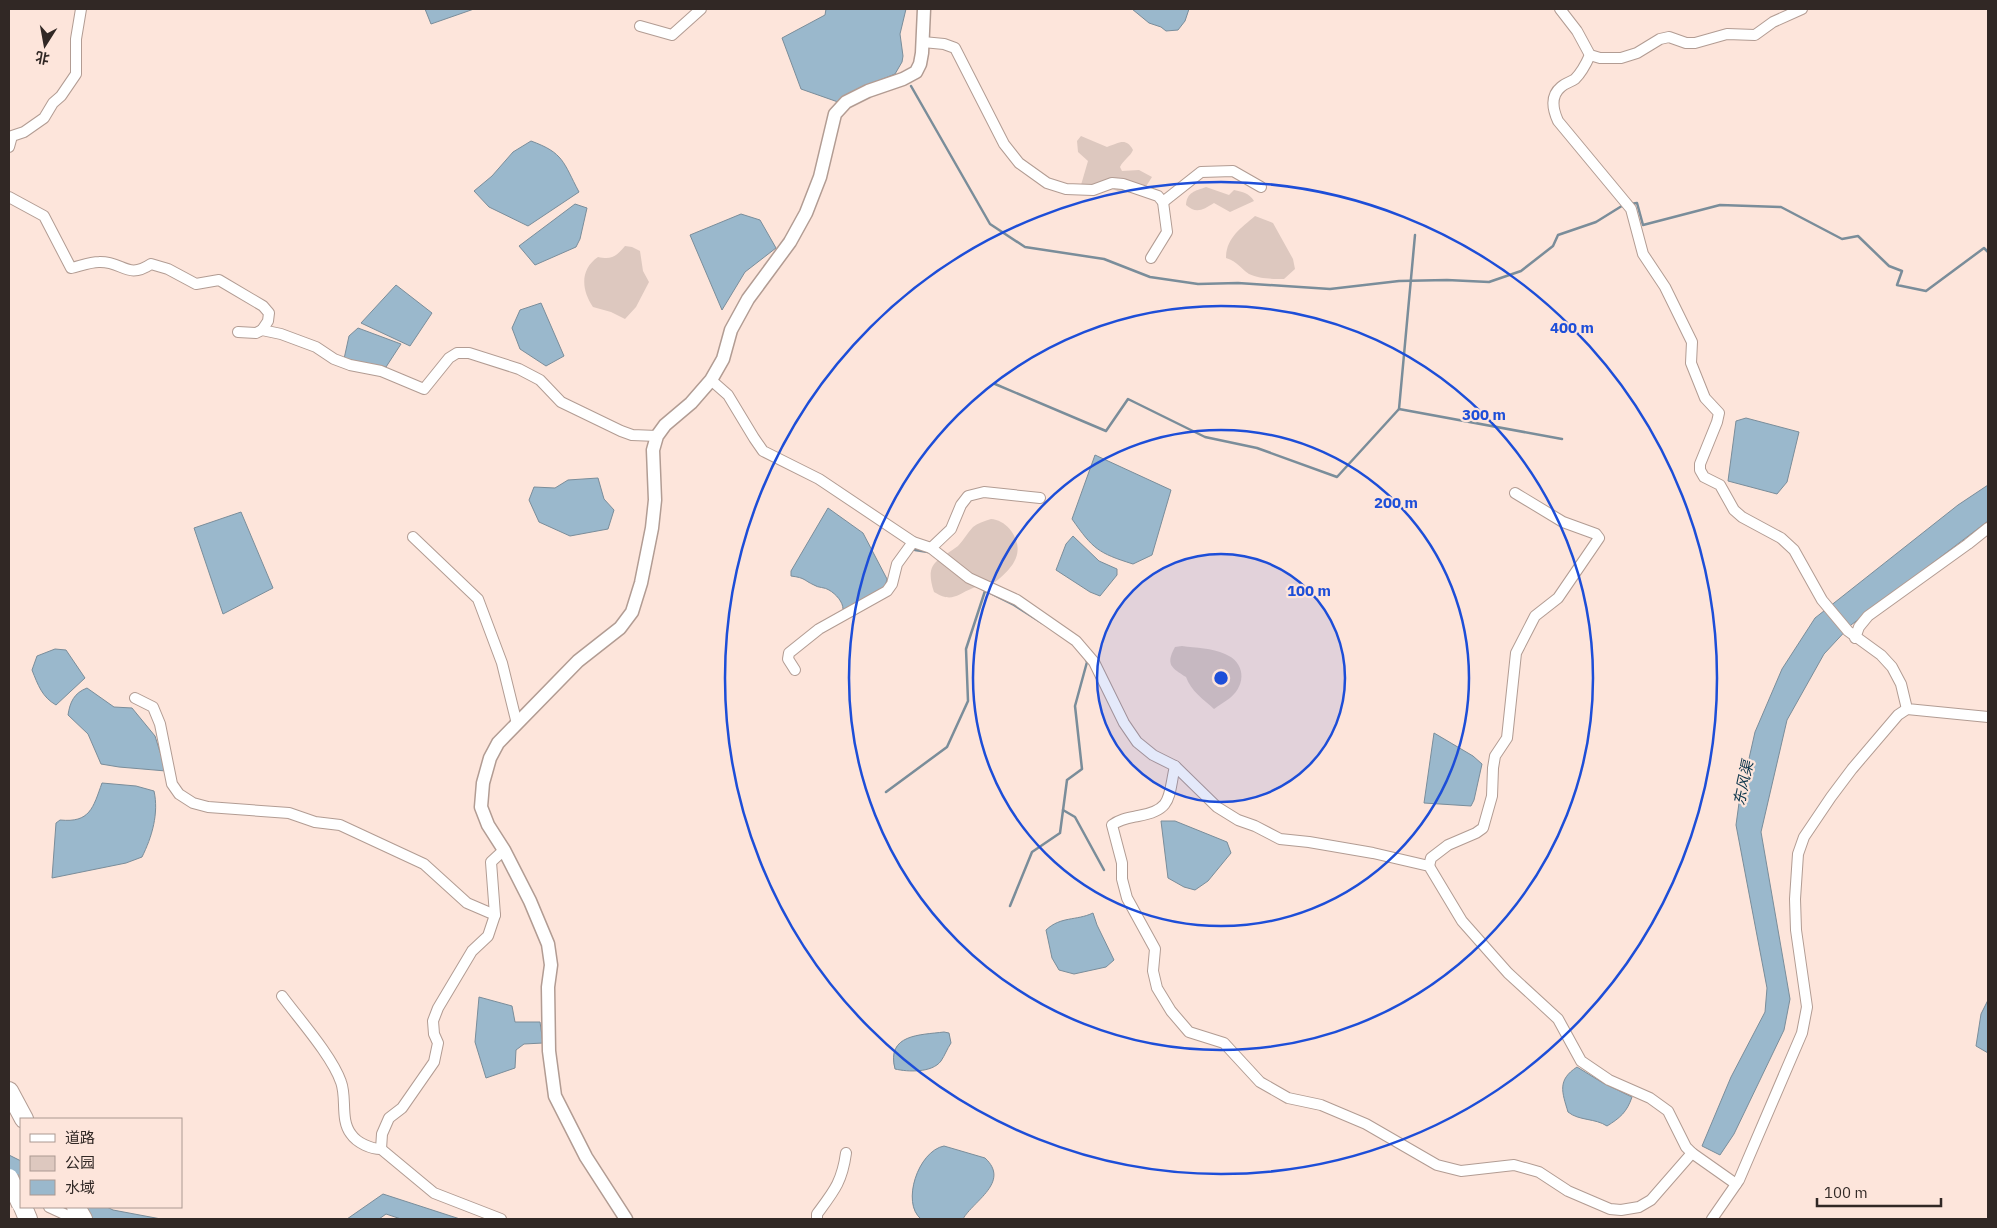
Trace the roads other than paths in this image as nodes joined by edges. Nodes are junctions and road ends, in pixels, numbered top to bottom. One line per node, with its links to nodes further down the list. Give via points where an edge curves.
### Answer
1 (80, 9): 9 (street, via 76,74 44,118 12,136)
2 (701, 9): 6 (street, via 672,35)
3 (924, 9): 7 (street)
4 (1560, 9): 8 (street)
5 (1802, 9): 8 (street, via 1773,22 1755,35 1726,34 1695,43 1669,37 1621,58)
6 (640, 26)
7 (923, 42): 12 (street, via 955,48 1004,144 1019,163 1047,183 1066,189 1093,190 1112,183 1123,184 1158,196); 16 (street, via 916,72 846,102 835,114 820,177 806,213 790,242 748,299 731,330 723,359)
8 (1590, 55): 24 (street, via 1585,67 1573,80 1560,87 1554,97 1553,110 1558,121 1628,204 1644,254 1665,287 1692,342 1691,363 1705,398 1719,413 1700,470 1704,477 1720,485 1734,510 1742,517 1781,538 1794,550 1822,600)
9 (9, 147)
10 (1261, 187): 12 (street, via 1234,171 1201,172)
11 (9, 197): 14 (street, via 44,216 71,268 99,262 140,272 151,264 168,268 196,284 219,280 263,306 269,314)
12 (1164, 202): 13 (street, via 1167,232)
13 (1151, 258)
14 (262, 330): 15 (street, via 256,334); 17 (street, via 316,346 334,359 381,371 424,389 449,358 457,353 469,353 519,369 540,380 561,402 620,431)
15 (238, 332)
16 (711, 380): 17 (street); 22 (street, via 728,395 763,451 819,479)
17 (657, 436): 29 (street, via 653,450 655,500 652,528 632,612 620,628 578,661)
18 (1515, 494): 32 (street, via 1599,538 1558,598 1535,616 1516,652 1507,738 1496,756 1492,796 1483,828 1448,845 1431,858)
19 (1040, 498): 23 (street, via 984,492 968,496 961,504 951,529)
20 (1988, 528): 24 (street, via 1868,616)
21 (413, 536): 29 (street, via 478,599 502,663)
22 (913, 542): 23 (street); 25 (street, via 897,564 887,591 819,629 789,653 788,659)
23 (931, 548): 30 (street, via 969,578 1017,600 1076,641 1094,662 1137,742)
24 (1852, 635): 27 (street, via 1892,667 1901,684)
25 (795, 670)
26 (135, 698): 33 (street, via 152,707 160,724 172,784 179,794 193,803 289,813 315,822 340,825 424,864 467,903)
27 (1907, 708): 28 (street); 41 (street, via 1852,769 1804,837 1798,854 1795,899 1807,1007 1804,1024)
28 (1988, 717)
29 (517, 724): 31 (street, via 498,743 490,758 481,807 488,826)
30 (1175, 766): 32 (street, via 1217,807 1280,840 1346,848); 39 (street, via 1163,808 1120,819 1112,825 1127,898 1155,949 1153,971 1157,988 1189,1032 1224,1043 1260,1082 1288,1098 1321,1106 1366,1124 1437,1165 1461,1171 1514,1165 1539,1172 1568,1191 1610,1209 1639,1207 1651,1200)
31 (504, 850): 33 (street, via 491,862); 48 (street, via 548,944 551,965 549,1051 555,1096 586,1157)
32 (1429, 866): 39 (street, via 1462,921 1508,973 1558,1019 1581,1061 1609,1080 1650,1098 1668,1111)
33 (495, 915): 37 (street, via 488,936 472,951 438,1008 433,1022 438,1043 434,1062 402,1108 388,1118)
34 (282, 996): 37 (street, via 342,1083 347,1127 352,1136 372,1149)
35 (9, 1091): 36 (highway)
36 (23, 1118)
37 (381, 1149): 47 (street, via 434,1193)
38 (846, 1153): 49 (street, via 840,1183 817,1214)
39 (1692, 1153): 41 (street)
40 (9, 1178): 42 (highway, bridge)
41 (1736, 1184): 50 (street)
42 (20, 1201)
43 (51, 1208): 45 (street)
44 (77, 1208): 46 (highway)
45 (75, 1219)
46 (83, 1219)
47 (500, 1219)
48 (626, 1219)
49 (817, 1219)
50 (1712, 1219)

